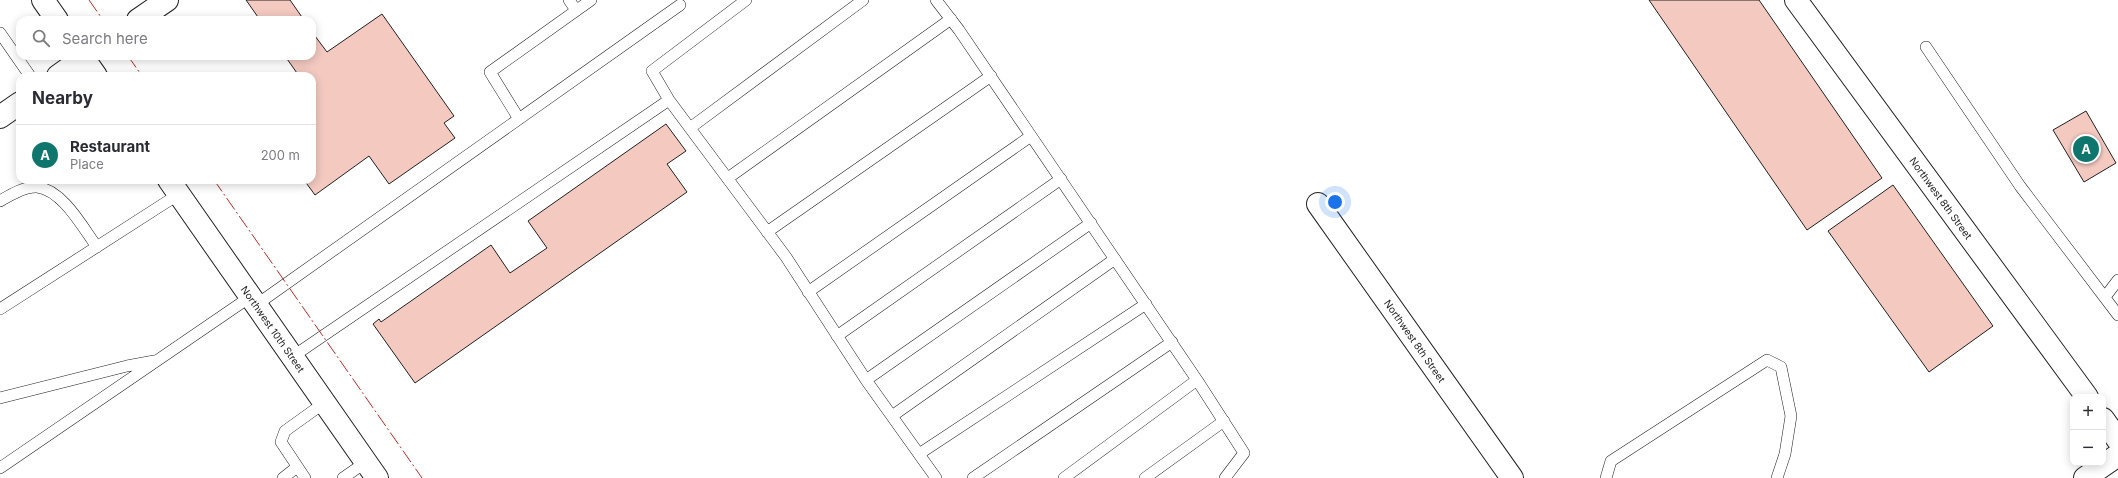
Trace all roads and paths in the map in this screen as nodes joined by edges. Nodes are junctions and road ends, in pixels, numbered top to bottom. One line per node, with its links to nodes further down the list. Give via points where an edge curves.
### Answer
1 (43, 0): 11 (street)
2 (168, 0): 12 (street)
3 (569, 0): 10 (lane)
4 (591, 0): 10 (lane)
5 (746, 0): 24 (lane, via 652,71)
6 (863, 0): 28 (lane)
7 (936, 0): 13 (lane)
8 (1796, 0): 52 (street, Northwest 8th Street)
9 (680, 5): 27 (lane)
10 (576, 10): 27 (lane, via 490,72)
11 (54, 16)
12 (144, 16)
13 (951, 19): 23 (lane); 30 (lane)
14 (0, 33): 16 (lane)
15 (1926, 48): 41 (lane, via 2020,186)
16 (16, 56)
17 (19, 60): 20 (lane)
18 (80, 60): 21 (street)
19 (86, 60): 22 (street)
20 (27, 72)
21 (63, 72)
22 (93, 72)
23 (991, 76): 29 (lane); 36 (lane)
24 (669, 100): 28 (lane); 48 (lane)
25 (16, 105): 26 (street)
26 (0, 117)
27 (519, 119): 42 (lane)
28 (690, 128): 30 (lane)
29 (1032, 136): 31 (lane); 40 (lane)
30 (728, 178): 36 (lane)
31 (1061, 179): 35 (lane); 46 (lane)
32 (174, 187): 37 (lane); 42 (street, Northwest 10th Street)
33 (0, 201): 37 (lane, via 25,188 37,187 56,194)
34 (1318, 204): 72 (street, Northwest 8th Street)
35 (1091, 223): 38 (lane); 50 (lane)
36 (767, 232): 40 (lane)
37 (97, 247): 44 (lane)
38 (1115, 259): 43 (lane); 55 (lane)
39 (2118, 280): 41 (lane)
40 (808, 292): 46 (lane)
41 (2104, 297): 45 (lane)
42 (253, 301): 48 (street, Northwest 10th Street); 49 (lane)
43 (1146, 304): 47 (lane); 59 (lane)
44 (0, 309)
45 (2118, 315)
46 (837, 336): 50 (lane)
47 (1172, 342): 51 (lane); 68 (lane)
48 (292, 357): 54 (street, Northwest 10th Street)
49 (159, 360): 53 (lane); 62 (lane)
50 (866, 380): 55 (lane)
51 (1198, 380): 56 (lane); 69 (lane)
52 (2085, 394)
53 (0, 398)
54 (324, 402): 61 (lane, via 285,431 281,442); 63 (street, Northwest 10th Street)
55 (892, 416): 59 (lane)
56 (1224, 421): 70 (lane); 71 (lane, via 1244,453)
57 (2106, 423): 58 (street)
58 (2118, 440)
59 (919, 454): 67 (lane)
60 (2118, 455): 75 (street)
61 (297, 467): 64 (lane); 65 (lane)
62 (0, 468)
63 (371, 470): 66 (lane)
64 (283, 478)
65 (305, 478)
66 (343, 478)
67 (936, 478)
68 (973, 478)
69 (1064, 478)
70 (1145, 478)
71 (1225, 478)
72 (1512, 478)
73 (1606, 478): 74 (lane, via 1611,461 1767,360 1781,368 1791,416 1785,454)
74 (1777, 478)
75 (2085, 478)

